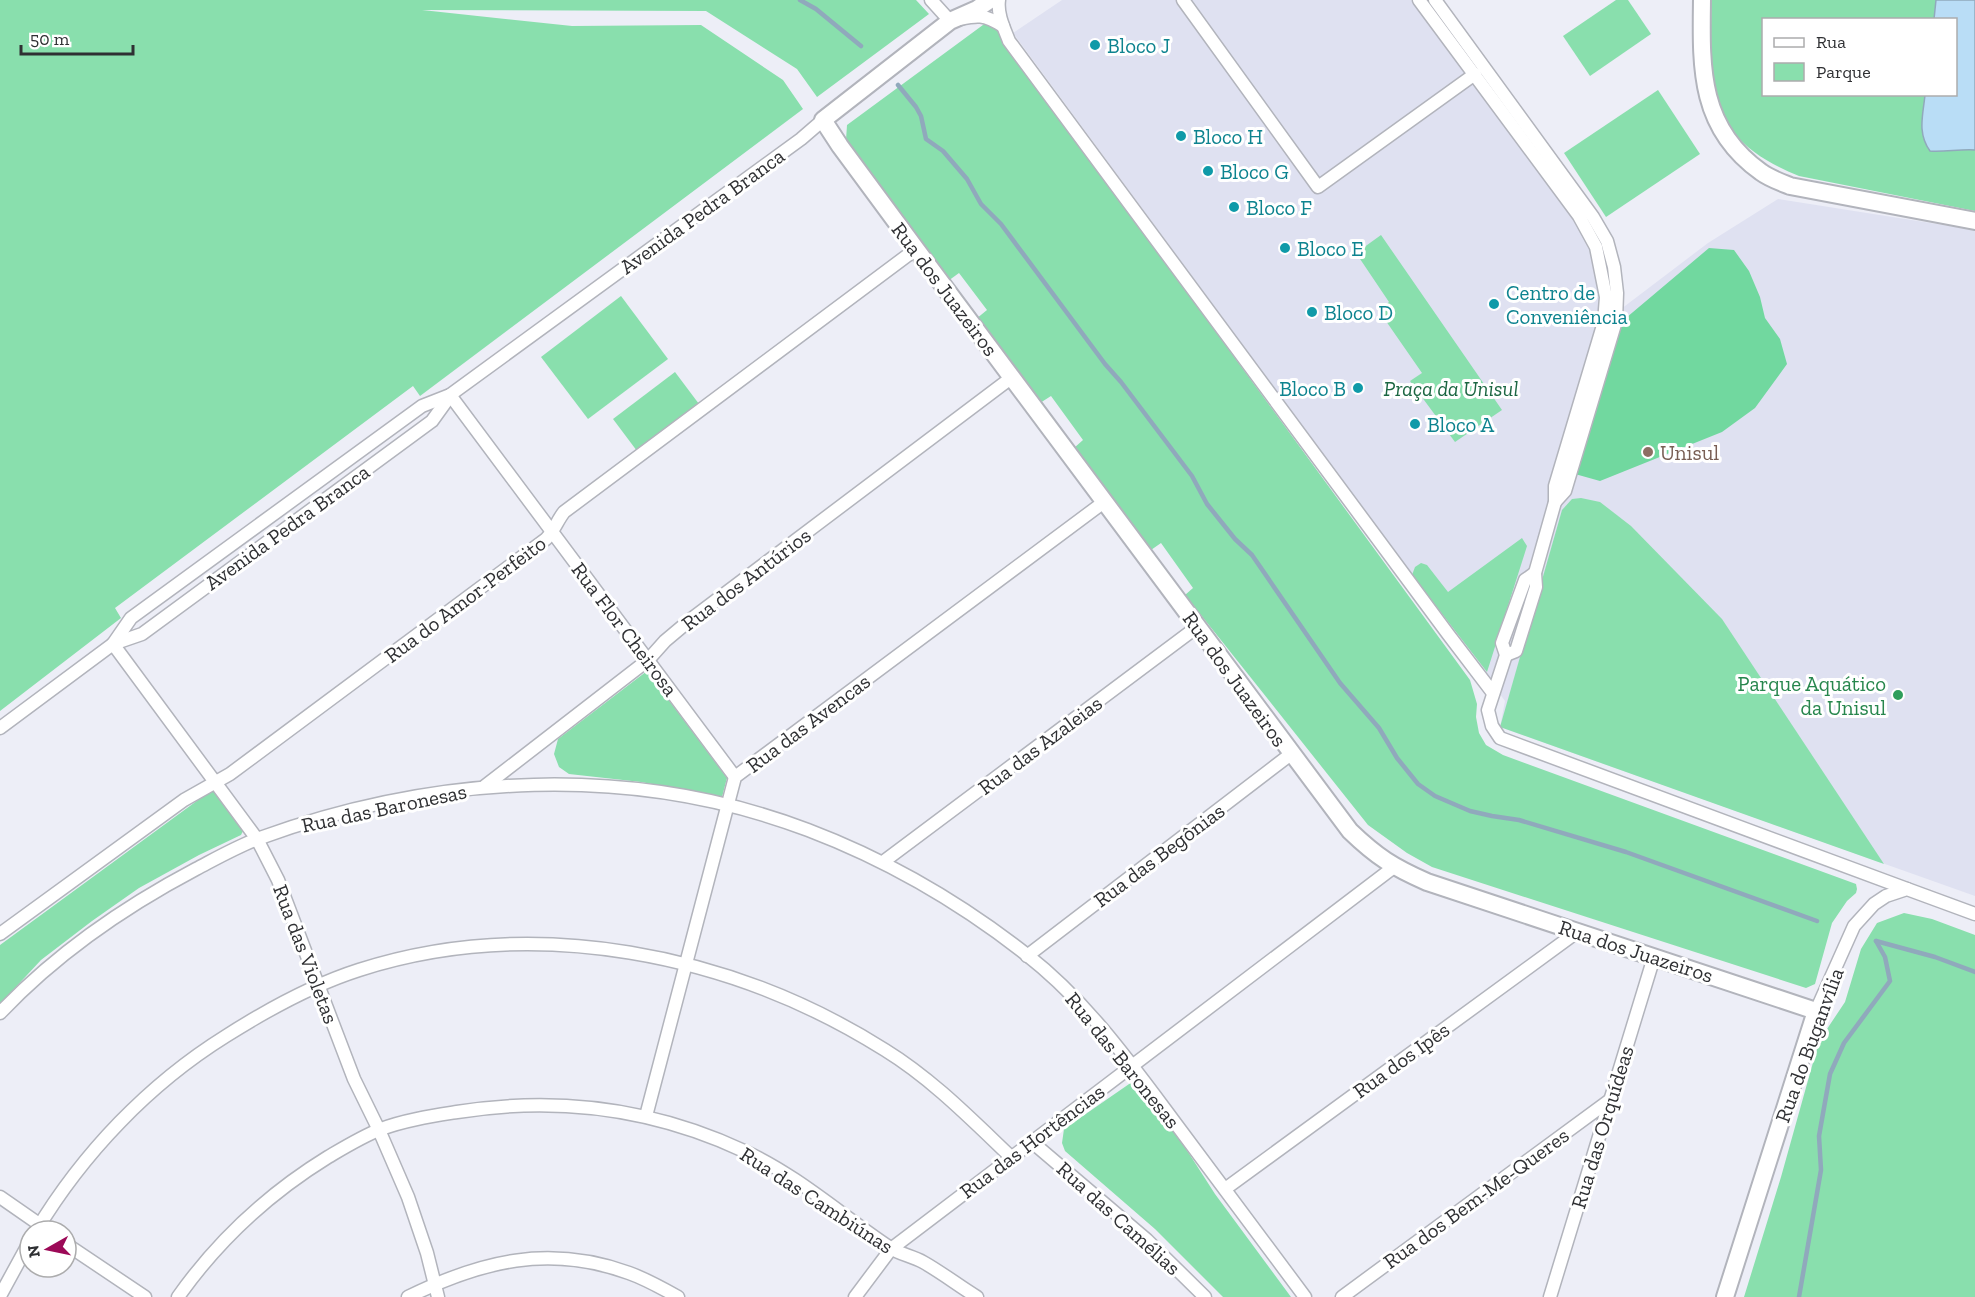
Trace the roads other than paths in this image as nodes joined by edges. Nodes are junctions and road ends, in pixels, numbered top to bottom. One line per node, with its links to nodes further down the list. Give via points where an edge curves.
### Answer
1 (931, 0): 9 (street)
2 (964, 0): 9 (street, Avenida Pedra Branca)
3 (990, 0): 9 (street, Avenida Pedra Branca)
4 (999, 0): 10 (street)
5 (1183, 0): 11 (street, via 1318,187)
6 (1419, 0): 11 (street)
7 (1435, 0): 18 (street, via 1593,217 1610,250 1617,293 1616,321 1565,491)
8 (1702, 0): 13 (street, via 1701,55 1708,102 1720,130 1739,155 1762,173 1790,186)
9 (950, 21): 10 (street, via 987,16); 12 (street, Avenida Pedra Branca)
10 (1003, 26): 23 (street, via 1009,41)
11 (1475, 74): 18 (street, via 1579,216 1596,247 1602,273 1606,297 1604,322 1555,486)
12 (823, 120): 14 (street, Rua dos Juazeiros); 16 (street, Avenida Pedra Branca)
13 (1975, 221)
14 (916, 249): 15 (street, Rua dos Juazeiros); 19 (street, Rua do Amor-Perfeito, via 564,512)
15 (1011, 378): 17 (street, Rua dos Juazeiros); 22 (street, Rua dos Antúrios, via 690,620)
16 (450, 395): 19 (street, Rua Flor Cheirosa); 21 (street, Avenida Pedra Branca, via 422,406 131,618); 21 (street, Avenida Pedra Branca, via 432,421 142,634)
17 (1104, 502): 20 (street, Rua dos Juazeiros); 26 (street, Rua das Avencas)
18 (1555, 502): 23 (street, via 1535,573 1536,587 1516,651 1506,655)
19 (553, 532): 22 (street, Rua Flor Cheirosa); 27 (street, Rua do Amor-Perfeito)
20 (1197, 627): 25 (street, Rua dos Juazeiros); 31 (street, Rua das Azaleias)
21 (113, 644): 24 (street, Avenida Pedra Branca); 27 (street, Rua das Violetas)
22 (648, 660): 26 (street, Rua Flor Cheirosa); 28 (street, Rua dos Antúrios)
23 (1493, 693): 33 (street, via 1488,710 1500,738)
24 (0, 728)
25 (1291, 754): 32 (street, Rua dos Juazeiros, via 1350,831); 37 (street, Rua das Begônias)
26 (735, 777): 29 (street, Rua das Avencas)
27 (217, 783): 30 (street, Rua das Violetas); 36 (street, Rua do Amor-Perfeito, via 184,800)
28 (485, 786): 29 (street, Rua das Baronesas, via 585,784); 30 (street, Rua das Baronesas, via 341,813)
29 (728, 806): 31 (street, Rua das Baronesas, via 807,830); 39 (street, Rua das Avencas)
30 (257, 839): 40 (street, Rua das Violetas, via 278,879); 42 (street, Rua das Baronesas, via 162,886 115,916 22,990)
31 (883, 862): 37 (street, Rua das Baronesas, via 962,909)
32 (1394, 867): 35 (street, Rua dos Juazeiros, via 1427,882); 43 (street, Rua das Hortências)
33 (1907, 889): 34 (street); 41 (street, Rua do Buganvília, via 1886,896 1863,915 1848,938)
34 (1975, 914)
35 (1577, 932): 38 (street, Rua dos Juazeiros); 49 (street, Rua dos Ipês)
36 (0, 934)
37 (1028, 956): 43 (street, Rua das Baronesas, via 1073,997)
38 (1654, 957): 41 (street, Rua dos Juazeiros); 44 (street, Rua das Orquídeas)
39 (686, 964): 40 (street, via 575,946 487,945 401,959); 45 (street, Rua das Avencas); 48 (street, via 783,996 865,1038 922,1076)
40 (318, 986): 46 (street, Rua das Violetas, via 354,1079); 52 (street, via 244,1024 168,1077 86,1161)
41 (1816, 1011): 69 (street, Rua do Buganvília)
42 (0, 1014)
43 (1133, 1065): 47 (street, Rua das Hortências); 49 (street, Rua das Baronesas)
44 (1610, 1100): 67 (street, Rua dos Bem-Me-Queres); 68 (street, Rua das Orquídeas)
45 (646, 1116): 46 (street, Rua das Cambiúnas, via 586,1107 484,1107); 53 (street, Rua das Cambiúnas, via 686,1127 754,1156 820,1197)
46 (379, 1130): 56 (street, Rua das Violetas, via 408,1197); 59 (street, Rua das Cambiúnas, via 298,1176 260,1205 205,1261)
47 (1032, 1142): 48 (street, Rua das Hortências); 65 (street, Rua das Camélias, via 1147,1240)
48 (1011, 1157): 53 (street, Rua das Hortências)
49 (1225, 1189): 66 (street, Rua das Baronesas)
50 (0, 1197): 51 (street)
51 (29, 1219)
52 (48, 1219)
53 (891, 1249): 63 (street, Rua das Hortências); 64 (street, Rua das Cambiúnas, via 923,1262)
54 (78, 1252): 58 (street)
55 (18, 1263): 57 (street)
56 (434, 1284): 60 (street); 61 (street, Rua das Violetas); 62 (street, via 504,1261 556,1259 628,1273)
57 (0, 1296)
58 (145, 1297)
59 (178, 1297)
60 (408, 1297)
61 (438, 1297)
62 (678, 1297)
63 (855, 1297)
64 (977, 1297)
65 (1205, 1297)
66 (1305, 1297)
67 (1342, 1297)
68 (1550, 1297)
69 (1725, 1297)

